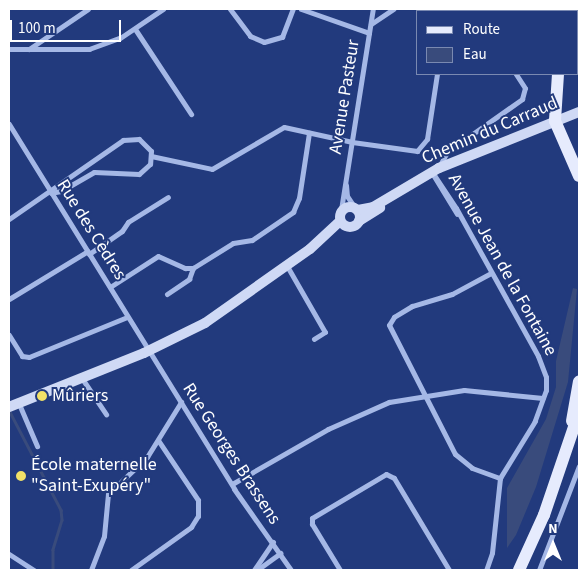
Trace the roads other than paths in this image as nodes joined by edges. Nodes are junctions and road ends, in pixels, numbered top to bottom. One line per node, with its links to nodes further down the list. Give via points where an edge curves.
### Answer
1 (88, 9): 12 (street)
2 (163, 9): 9 (street)
3 (230, 9): 4 (street, via 250,36 264,42 282,37)
4 (292, 9)
5 (301, 9): 10 (street, Avenue Pasteur)
6 (373, 9): 8 (street)
7 (393, 9): 8 (street)
8 (371, 24): 10 (street)
9 (135, 29): 12 (street, via 115,41 89,49); 17 (street)
10 (369, 34): 21 (street, Avenue Pasteur)
11 (9, 49): 12 (street)
12 (28, 50)
13 (436, 75): 21 (street, via 427,139 422,147 412,152)
14 (517, 75): 23 (street, via 525,88 522,99 451,149)
15 (558, 75): 18 (main road)
16 (579, 112): 18 (street, Chemin du Carraud)
17 (191, 114)
18 (555, 121): 23 (street, Chemin du Carraud); 24 (main road)
19 (9, 124): 27 (street, Rue des Cèdres)
20 (309, 132): 21 (street); 22 (street, via 280,128 212,170); 36 (street, via 299,198 294,210 252,240 233,242)
21 (352, 142): 25 (street, Avenue Pasteur)
22 (151, 156): 27 (street, via 145,170 139,174 94,172 61,191); 27 (street, via 148,146 139,139 128,138)
23 (436, 170): 26 (street, Chemin du Carraud); 37 (street, Avenue Jean de la Fontaine)
24 (579, 176)
25 (346, 177): 29 (street, Avenue Pasteur, via 347,196); 31 (street, Avenue Pasteur)
26 (415, 182): 29 (street, Chemin du Carraud, via 373,207); 32 (street, Chemin du Carraud)
27 (51, 193): 30 (street); 34 (street, Rue des Cèdres)
28 (168, 197): 34 (street)
29 (357, 209): 31 (street, Chemin du Carraud, via 346,210); 32 (street)
30 (9, 219)
31 (340, 219): 32 (street); 33 (street, Chemin du Carraud)
32 (355, 224): 33 (street, Chemin du Carraud)
33 (310, 250): 35 (street, Chemin du Carraud)
34 (88, 252): 38 (street, Rue des Cèdres); 40 (street)
35 (288, 266): 43 (street, via 325,332); 44 (street, Chemin du Carraud, via 214,318)
36 (193, 268): 38 (street, via 185,268 158,256); 39 (street, via 189,279)
37 (491, 273): 47 (street, via 452,294 412,306 389,322 389,329); 48 (street, Avenue Jean de la Fontaine, via 544,368 546,384)
38 (110, 287): 41 (street, Rue des Cèdres)
39 (168, 294)
40 (9, 299)
41 (128, 317): 42 (street, via 29,357 22,356); 44 (street, Rue des Cèdres)
42 (9, 335)
43 (314, 339)
44 (149, 351): 45 (street, Chemin du Carraud); 49 (street, Rue Georges Brassens)
45 (81, 377): 51 (street, Chemin du Carraud); 53 (street)
46 (579, 382): 56 (main road)
47 (423, 395): 48 (street, via 464,390); 58 (street, via 458,457 472,468); 59 (street, via 389,402 340,422)
48 (543, 398): 58 (street, Avenue Jean de la Fontaine, via 532,427)
49 (181, 402): 54 (street); 59 (street, Rue Georges Brassens)
50 (579, 404): 56 (main road)
51 (15, 405): 55 (street)
52 (579, 412): 56 (main road)
53 (106, 414)
54 (158, 440): 64 (street, via 142,464 108,494 104,536); 65 (street, via 192,490 199,513 191,528)
55 (37, 446)
56 (566, 455): 71 (main road)
57 (579, 466): 72 (street)
58 (500, 478): 70 (street, Avenue Jean de la Fontaine, via 492,553)
59 (232, 484): 60 (street, Rue Georges Brassens)
60 (272, 542): 62 (street, Rue Georges Brassens); 66 (street)
61 (9, 554): 63 (street)
62 (280, 554): 66 (street); 67 (street, Rue Georges Brassens)
63 (34, 570)
64 (92, 570)
65 (131, 570)
66 (256, 570)
67 (292, 570)
68 (340, 570): 69 (street, via 312,524 312,518 386,474 394,478)
69 (449, 570)
70 (486, 570)
71 (519, 570)
72 (539, 570)

